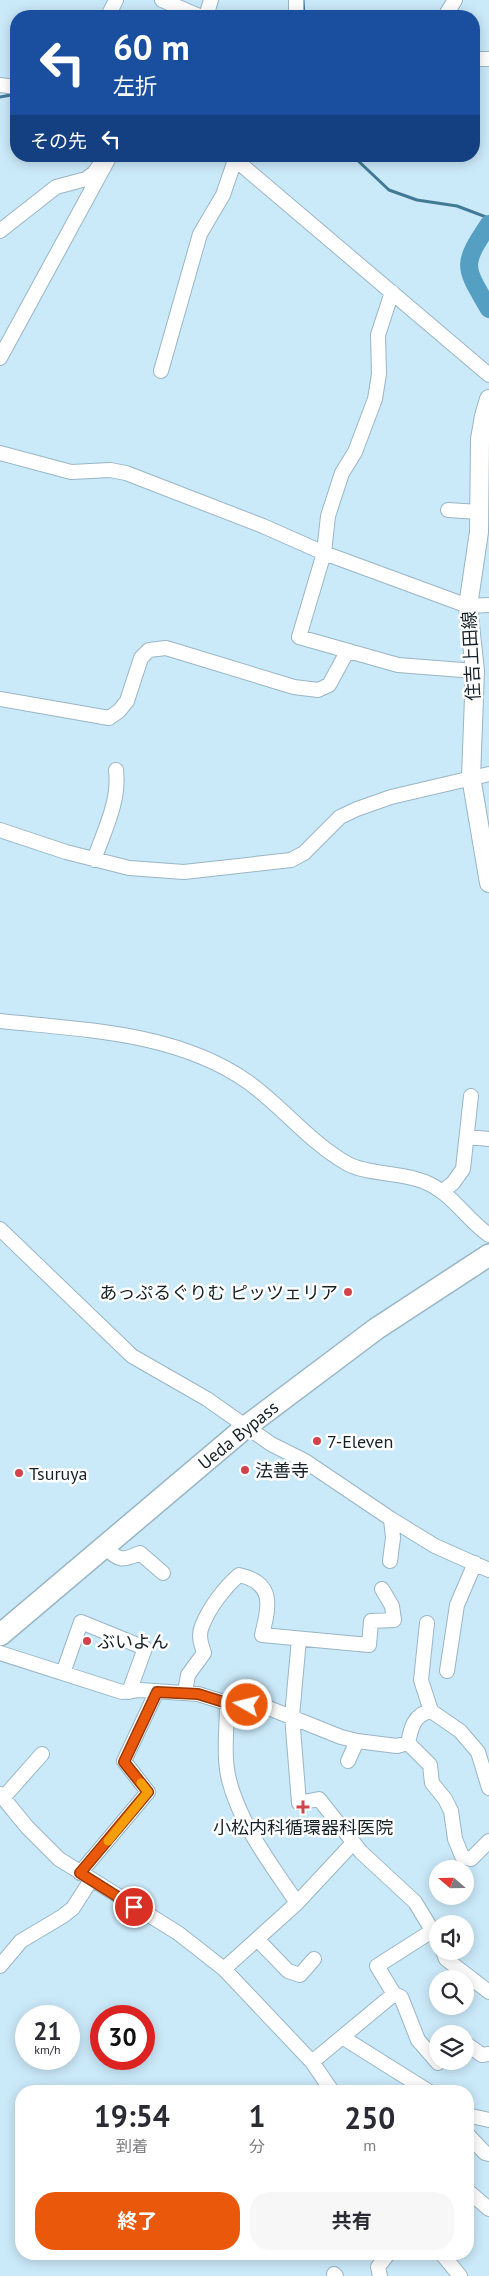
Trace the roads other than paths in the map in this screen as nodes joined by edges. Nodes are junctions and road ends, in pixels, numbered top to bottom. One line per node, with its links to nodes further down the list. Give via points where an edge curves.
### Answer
1 (162, 0): 2 (street)
2 (185, 10)
3 (103, 162): 7 (street, via 86,178 56,187)
4 (107, 162): 9 (street)
5 (232, 162): 10 (street, via 223,195 200,234)
6 (238, 162): 8 (street)
7 (0, 231)
8 (392, 292): 11 (street); 17 (street, via 378,335 379,374 375,399 355,452 342,473 328,516)
9 (0, 358)
10 (161, 371)
11 (489, 376)
12 (489, 399): 14 (main road, 住吉上田線, via 480,439)
13 (0, 453): 17 (street, via 71,472 110,470 126,474)
14 (485, 491): 16 (main road, 住吉上田線)
15 (448, 510): 16 (street)
16 (479, 512): 19 (main road, 住吉上田線)
17 (324, 553): 19 (street); 20 (street, via 299,637)
18 (489, 605): 19 (street)
19 (468, 606): 21 (main road, 住吉上田線)
20 (348, 652): 21 (street, via 398,665); 22 (street, via 329,685 318,690 294,687 166,648 149,650 141,658 127,701 109,718)
21 (475, 671): 25 (main road, 住吉上田線)
22 (0, 699)
23 (116, 770): 27 (street, via 116,799)
24 (489, 774): 25 (street)
25 (471, 777): 27 (street, via 357,809 340,817 304,853 291,860 184,872 128,868); 28 (main road, 住吉上田線)
26 (0, 830): 27 (street)
27 (94, 860)
28 (489, 882)
29 (0, 1021): 33 (street, via 117,1033 207,1059 250,1083 309,1136 349,1164 424,1181)
30 (471, 1096): 31 (street)
31 (468, 1137): 32 (street); 33 (street, via 463,1169)
32 (489, 1139)
33 (443, 1191): 35 (street)
34 (0, 1229): 37 (street, via 132,1356)
35 (489, 1235)
36 (487, 1256): 37 (highway, Ueda Bypass, via 376,1330)
37 (247, 1426): 38 (street, via 271,1444 336,1480); 39 (highway, Ueda Bypass)
38 (391, 1519): 40 (street); 41 (street, via 435,1546)
39 (105, 1547): 43 (street, via 117,1558 140,1553); 46 (highway, Ueda Bypass)
40 (390, 1561)
41 (475, 1563): 42 (street); 49 (street, via 457,1605)
42 (489, 1570)
43 (163, 1573)
44 (382, 1590): 47 (street, via 392,1606 394,1620 371,1620 369,1645)
45 (427, 1623): 55 (street, via 421,1680)
46 (0, 1635)
47 (299, 1640): 53 (street, via 262,1635 268,1598 264,1589 250,1578 239,1575 227,1585 201,1627 204,1653 188,1675); 56 (street)
48 (0, 1653): 50 (street)
49 (447, 1671)
50 (63, 1673): 51 (street); 51 (street, via 81,1622 145,1648)
51 (128, 1692): 52 (street)
52 (157, 1692): 53 (street); 66 (street, via 124,1762 148,1792)
53 (185, 1692): 54 (street)
54 (227, 1703): 56 (street, via 266,1707); 67 (street, via 229,1779 250,1834)
55 (431, 1711): 58 (street, via 415,1721); 61 (street, via 470,1741)
56 (292, 1716): 57 (street); 65 (street, via 299,1803 319,1799)
57 (357, 1741): 58 (street, via 396,1746); 60 (street)
58 (408, 1743): 64 (street, via 430,1765 432,1783 451,1811 455,1839 462,1856 470,1859)
59 (42, 1754): 63 (street)
60 (348, 1761)
61 (487, 1771): 62 (street)
62 (489, 1788)
63 (1, 1796): 66 (street, via 44,1846)
64 (489, 1841)
65 (353, 1843): 67 (street); 68 (street, via 415,1902)
66 (86, 1877): 73 (street, via 73,1908 21,1941); 74 (street, via 178,1933)
67 (297, 1903): 70 (street)
68 (429, 1925)
69 (429, 1938): 76 (street, via 377,1966)
70 (258, 1940): 71 (street, via 288,1971 300,1975); 74 (street)
71 (314, 1959)
72 (447, 1960): 75 (street)
73 (0, 1966)
74 (224, 1969): 81 (street)
75 (489, 1992)
76 (394, 1994): 77 (street); 79 (street, via 401,1997 418,2040)
77 (342, 2037): 81 (street); 83 (street)
78 (474, 2049): 80 (street, via 482,2055)
79 (429, 2053)
80 (489, 2054)
81 (312, 2062): 82 (street)
82 (328, 2085)
83 (418, 2085)
84 (474, 2118): 85 (street)
85 (489, 2120)
86 (474, 2141): 87 (street)
87 (489, 2154)
88 (474, 2197): 89 (street)
89 (489, 2208)
90 (384, 2260): 92 (street, via 378,2268)
91 (447, 2260): 93 (street)
92 (380, 2276)
93 (460, 2276)

